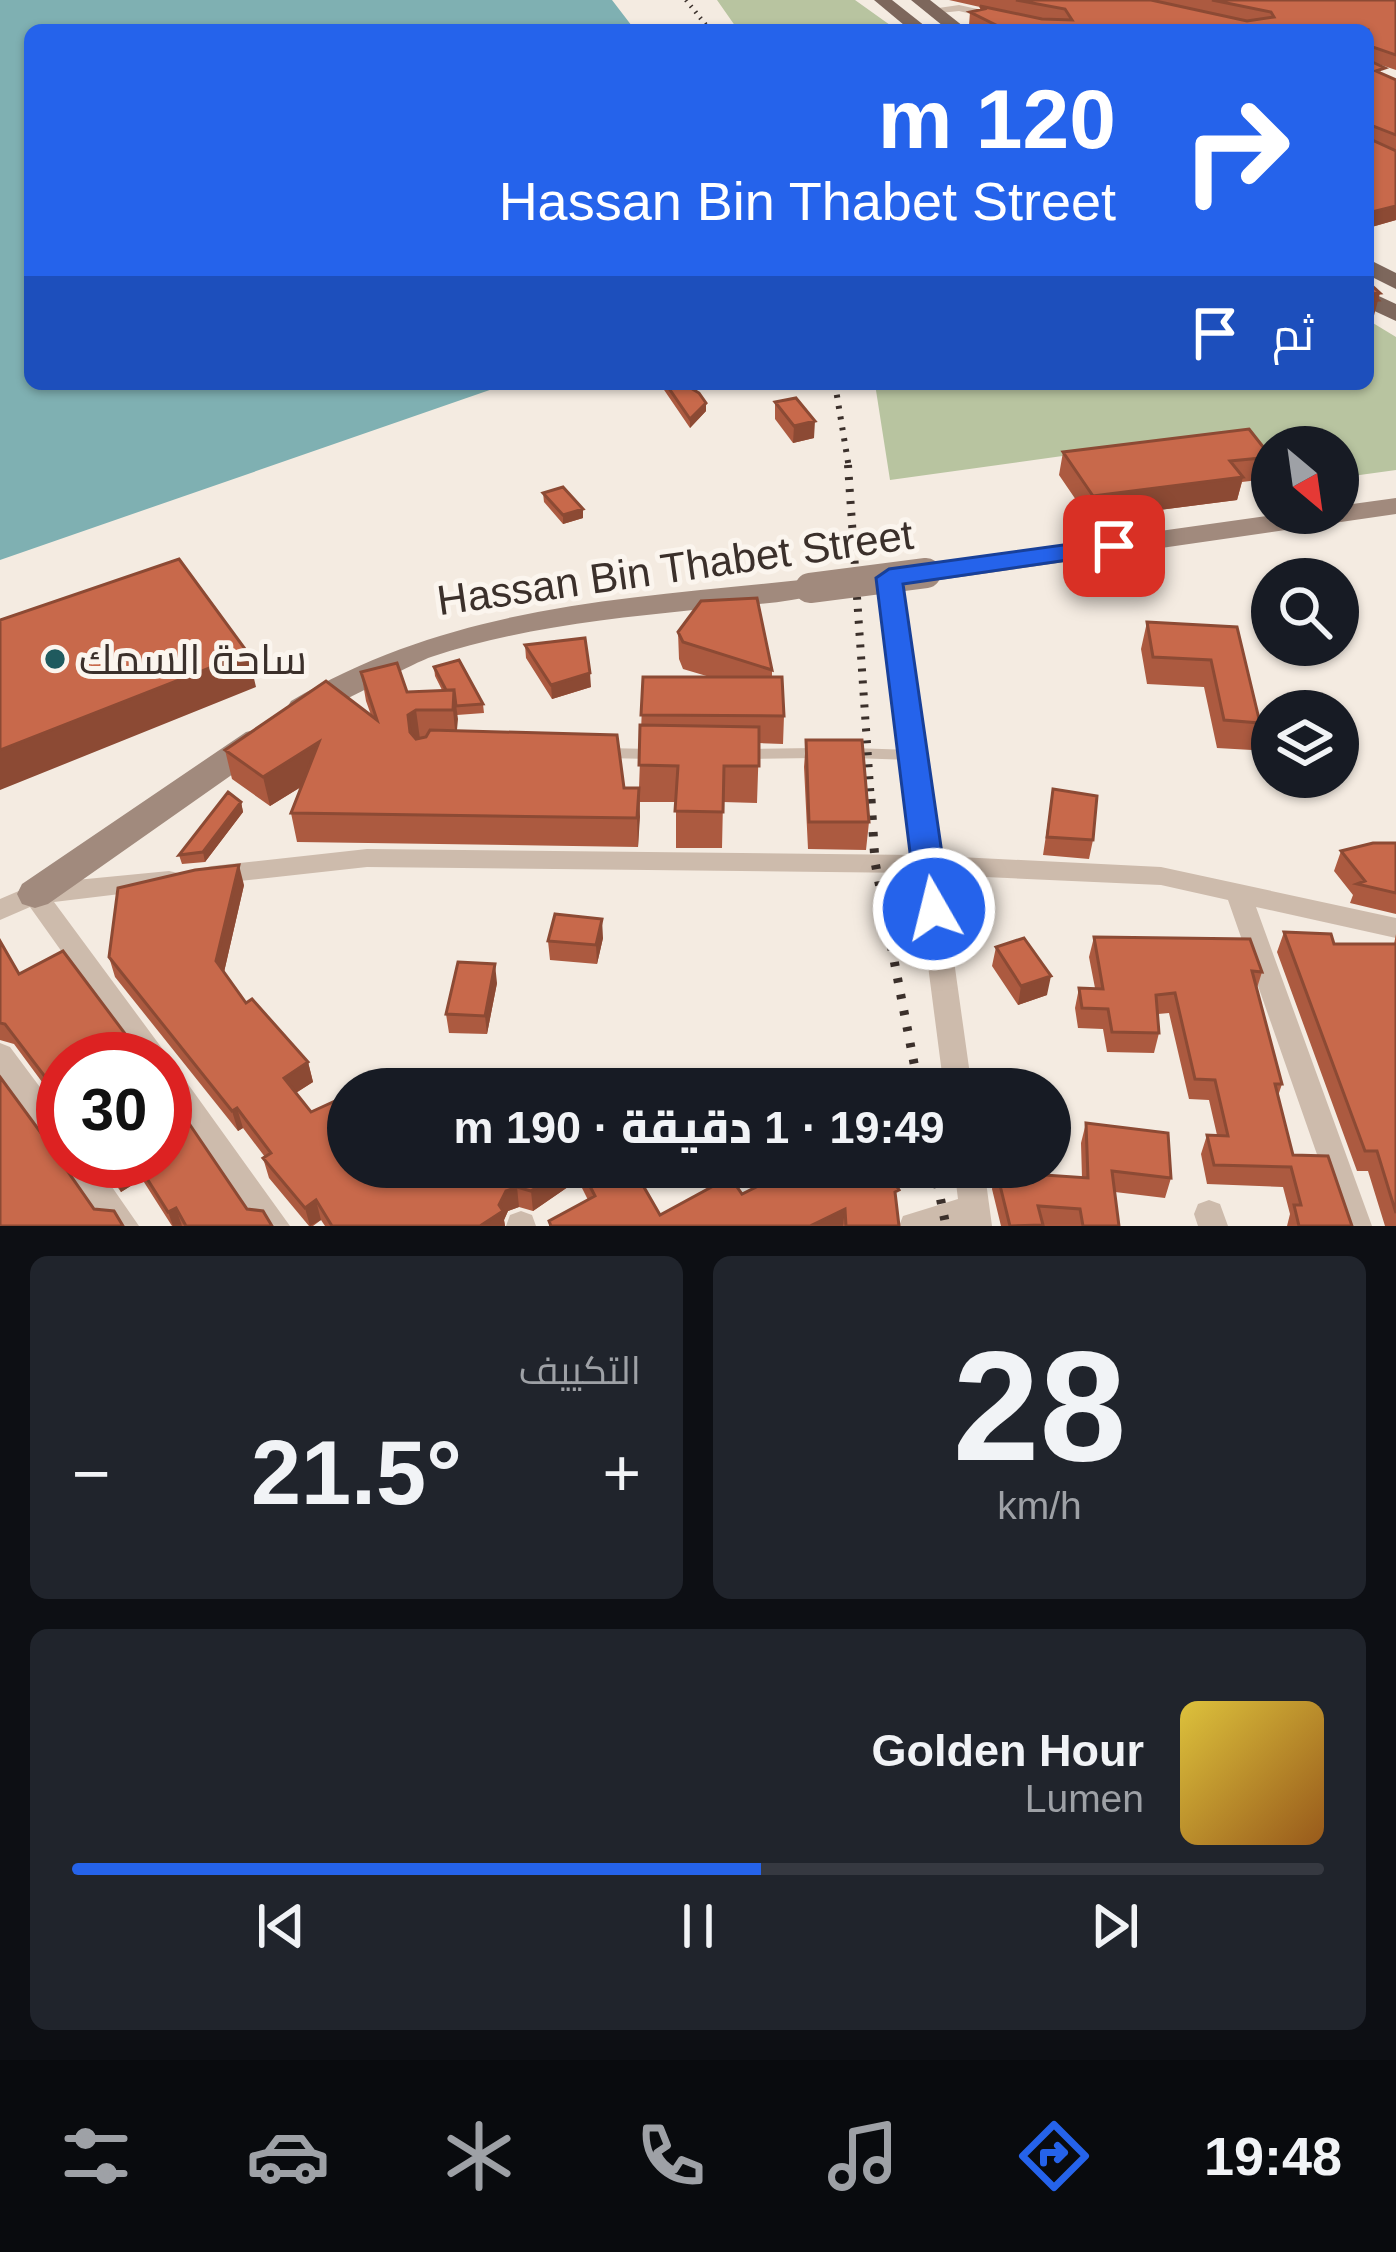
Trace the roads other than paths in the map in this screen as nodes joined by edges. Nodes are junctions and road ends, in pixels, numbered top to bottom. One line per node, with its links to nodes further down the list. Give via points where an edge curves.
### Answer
1 (882, 0): 4 (main road)
2 (925, 5): 3 (street); 5 (main road)
3 (1020, 21)
4 (913, 24)
5 (951, 24)
6 (1396, 506): 7 (street, Hassan Bin Thabet Street, bridge)
7 (889, 578): 11 (street); 14 (street, Hassan Bin Thabet Street, bridge, via 520,624 422,646 321,695)
8 (583, 752): 9 (lane)
9 (676, 754)
10 (743, 754): 11 (lane)
11 (913, 755): 12 (street)
12 (927, 864): 13 (street, via 1161,876); 14 (street, via 367,858); 19 (street)
13 (1238, 892): 16 (street); 28 (street)
14 (35, 894): 15 (street); 17 (street)
15 (0, 910)
16 (1396, 928)
17 (135, 1032)
18 (0, 1055): 20 (street)
19 (955, 1068)
20 (36, 1104)
21 (192, 1111): 26 (street)
22 (97, 1188): 25 (street)
23 (972, 1188): 24 (street)
24 (976, 1219): 27 (street, via 944,1215)
25 (124, 1226)
26 (275, 1226)
27 (914, 1226)
28 (1357, 1226)

